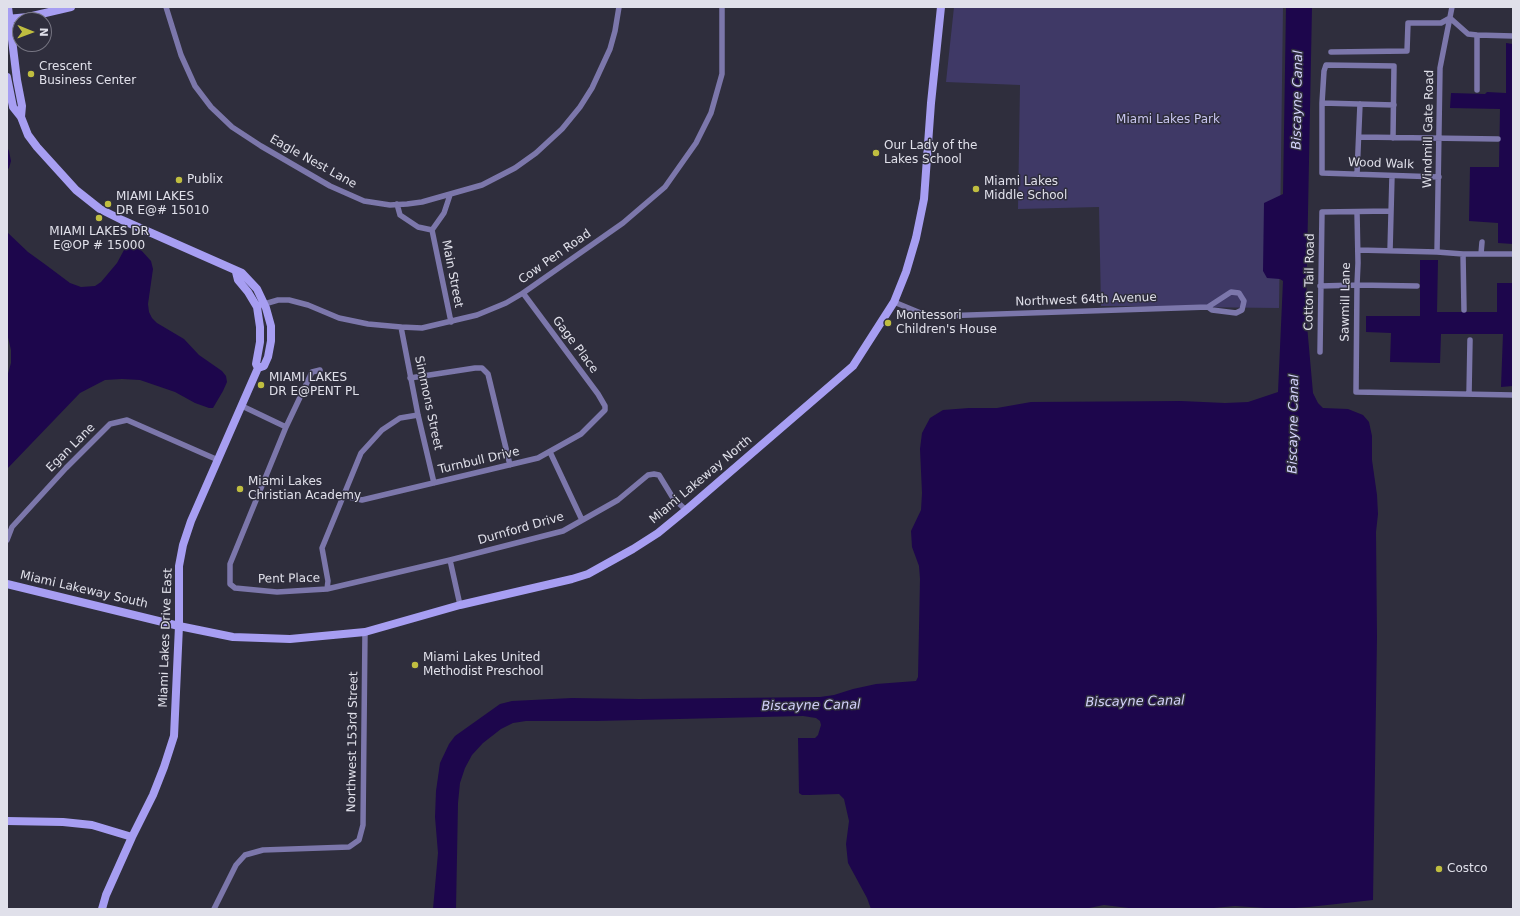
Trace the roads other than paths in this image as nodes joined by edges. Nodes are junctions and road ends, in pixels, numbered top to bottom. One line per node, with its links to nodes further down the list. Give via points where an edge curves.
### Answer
1 (18, 7): 8 (street)
2 (71, 7): 10 (street)
3 (166, 7): 28 (street, Eagle Nest Lane, via 181,55 195,86 211,107 232,127 330,186 364,201)
4 (619, 7): 27 (street, Eagle Nest Lane, via 610,49 598,76 580,107 562,129 515,168 482,185)
5 (722, 7): 42 (street, Cow Pen Road, via 722,74 711,113 696,143 670,181 623,223)
6 (941, 7): 43 (street, Miami Lakeway North, via 924,199 906,272)
7 (1452, 7): 9 (street, Windmill Gate Road)
8 (8, 8): 10 (street, Miami Lakes Drive East)
9 (1450, 18): 11 (street, via 1468,34); 13 (street, via 1441,23 1408,23 1407,51); 22 (street, Windmill Gate Road, via 1440,68)
10 (8, 19): 19 (street, Miami Lakes Drive East, via 22,106)
11 (1477, 35): 12 (street); 15 (street)
12 (1513, 36)
13 (1331, 52)
14 (7, 77): 19 (street, Miami Lakes Drive East, via 13,107)
15 (1478, 90)
16 (1322, 103): 17 (street); 18 (street, via 1326,65 1394,66); 24 (street, Wood Walk, via 1322,174)
17 (1360, 104): 18 (street); 20 (street)
18 (1394, 105): 21 (street)
19 (21, 117): 44 (street, Miami Lakes Drive East, via 28,135 37,147 91,203 122,220 227,266 236,272 238,280)
20 (1359, 137): 21 (street); 24 (street)
21 (1393, 138): 22 (street)
22 (1439, 138): 23 (street); 26 (street, Windmill Gate Road)
23 (1498, 139)
24 (1357, 174): 25 (street, Wood Walk)
25 (1392, 176): 26 (street, Wood Walk); 30 (street)
26 (1439, 177): 35 (street, Windmill Gate Road)
27 (450, 195): 28 (street, Eagle Nest Lane, via 422,202); 31 (street, Main Street, via 444,213)
28 (397, 204): 31 (street, Main Street, via 400,215 418,227)
29 (1357, 212): 30 (street); 33 (street, Sawmill Lane); 40 (street, Cotton Tail Road, via 1322,212)
30 (1391, 212): 34 (street)
31 (432, 230): 47 (street, Main Street)
32 (1482, 242): 37 (street)
33 (1358, 250): 34 (street); 39 (street, Sawmill Lane)
34 (1390, 251): 35 (street)
35 (1438, 252): 36 (street)
36 (1463, 254): 37 (street); 46 (street)
37 (1481, 254): 38 (street)
38 (1513, 254)
39 (1356, 285): 40 (street); 41 (street); 53 (street, Sawmill Lane, via 1356,392)
40 (1320, 286): 50 (street, Cotton Tail Road)
41 (1417, 286)
42 (523, 294): 47 (street, Cow Pen Road, via 506,304); 56 (street, Gage Place, via 598,394)
43 (894, 302): 45 (street, Northwest 64th Avenue, via 923,314 940,316); 64 (street, Miami Lakeway North, via 853,366)
44 (261, 305): 48 (street, Cow Pen Road, via 289,300 339,318); 55 (street, Miami Lakes Drive East, via 271,326 271,342 264,366 258,368)
45 (1208, 307): 45 (street, Northwest 64th Avenue, via 1212,310 1236,313 1242,310 1244,301 1239,293 1230,292)
46 (1464, 310)
47 (450, 322): 48 (street, Cow Pen Road, via 422,328)
48 (401, 327): 52 (street, Simmons Street)
49 (1470, 340): 53 (street)
50 (1320, 352)
51 (320, 370): 58 (street, Pent Place, via 312,372)
52 (410, 378): 57 (street, Simmons Street); 61 (street, via 482,368 488,374)
53 (1469, 394): 54 (street)
54 (1513, 395)
55 (242, 406): 58 (street); 60 (street, Miami Lakes Drive East)
56 (605, 410): 59 (street, Turnbull Drive, via 581,434)
57 (418, 415): 62 (street, Simmons Street); 63 (street, via 400,418 382,430 361,453)
58 (286, 427): 69 (street, Pent Place, via 230,564 230,584 235,588 276,592)
59 (550, 452): 61 (street, Turnbull Drive); 65 (street)
60 (218, 460): 66 (street, Egan Lane, via 127,420 110,424 12,527); 71 (street, Miami Lakes Drive East, via 183,545)
61 (510, 465): 62 (street, Turnbull Drive)
62 (434, 483): 63 (street, Turnbull Drive, via 362,500)
63 (344, 496): 69 (street, via 322,548)
64 (686, 510): 65 (street, Durnford Drive, via 673,498 659,475 654,474 648,475 618,500); 70 (street, Miami Lakeway North, via 633,550 588,574)
65 (582, 520): 67 (street, Durnford Drive, via 563,531)
66 (7, 540)
67 (450, 560): 69 (street, Durnford Drive); 70 (street)
68 (7, 584): 71 (street, Miami Lakeway South)
69 (327, 589)
70 (460, 605): 72 (street, Miami Lakeway North)
71 (179, 626): 72 (street, Miami Lakeway North, via 233,637 290,639); 74 (street, Miami Lakes Drive East, via 174,736 153,795)
72 (365, 632): 76 (street, Northwest 153rd Street, via 363,825 359,840 349,847 262,850 245,855 236,865)
73 (7, 821): 74 (street, via 92,825)
74 (132, 837): 75 (street, Miami Lakes Drive East)
75 (102, 909)
76 (214, 909)

